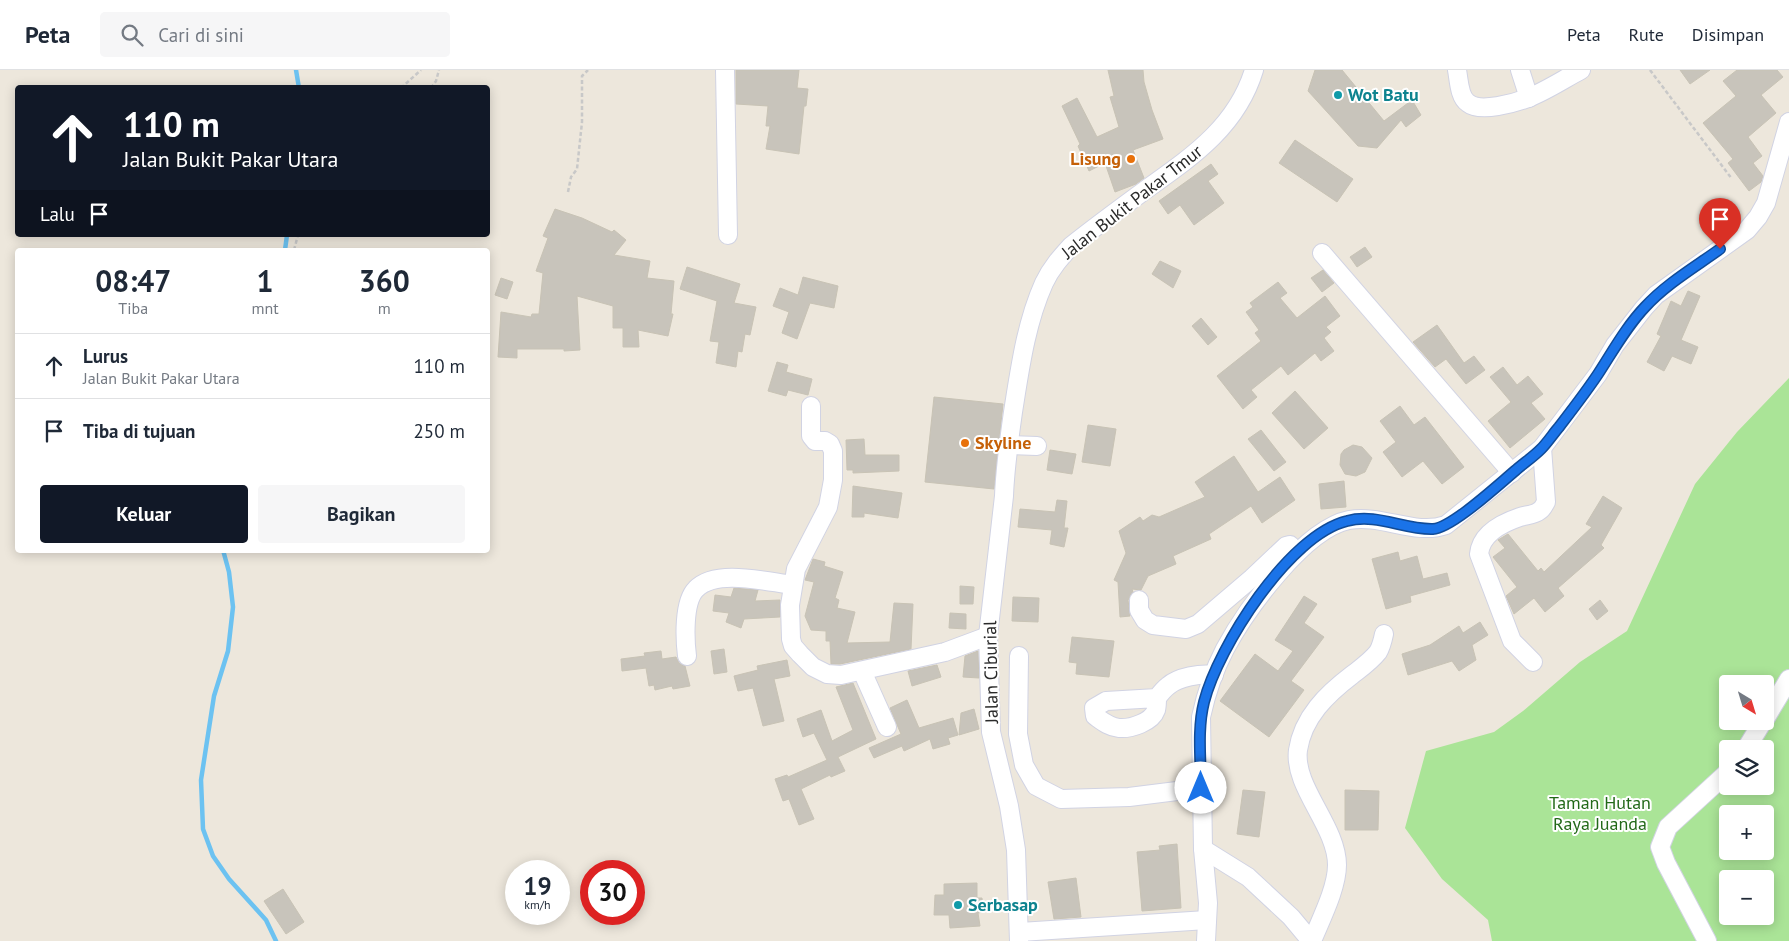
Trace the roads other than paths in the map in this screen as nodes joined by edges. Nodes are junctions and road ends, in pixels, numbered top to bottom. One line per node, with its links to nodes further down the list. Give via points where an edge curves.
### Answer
1 (725, 70): 8 (street)
2 (1254, 70): 10 (street, Jalan Bukit Pakar Tmur, via 1238,106 1219,132 1191,157 1071,246 1055,263 1035,306 1023,350)
3 (1457, 70): 6 (street, via 1462,95 1468,103 1480,108)
4 (1520, 70): 6 (street)
5 (1580, 70): 6 (street)
6 (1529, 98)
7 (1789, 122): 14 (street, via 1766,203 1758,217 1747,230 1644,308)
8 (728, 235)
9 (1322, 253): 15 (street)
10 (1015, 401): 12 (street, Jalan Ciburial)
11 (812, 406): 17 (street, via 811,436 815,441 830,444 833,480 828,507 796,569)
12 (1009, 445): 13 (street); 20 (street, Jalan Ciburial)
13 (1037, 446)
14 (1542, 448): 15 (street); 23 (street, via 1546,502 1543,508 1502,523 1483,539 1479,554 1512,641)
15 (1512, 473): 16 (street, via 1446,525 1435,529 1384,520 1347,521 1316,536)
16 (1291, 559): 18 (street, via 1290,546 1286,546 1198,624 1186,628 1153,625 1145,620); 25 (street, via 1263,591 1238,628)
17 (793, 585): 21 (street, via 721,577 702,584 694,590 690,600 685,634); 24 (street, via 790,632 793,646 813,667 827,674)
18 (1139, 600)
19 (1384, 634): 36 (street, via 1379,651 1327,695 1302,733 1298,752 1300,771 1334,844 1337,864 1334,883)
20 (988, 636): 24 (street, via 945,652); 34 (street, Jalan Ciburial, via 991,732 1016,850)
21 (687, 656)
22 (1019, 656): 31 (street, via 1018,734 1024,765 1036,786 1060,798 1129,797)
23 (1533, 662)
24 (862, 671): 29 (street)
25 (1214, 675): 27 (street, via 1177,680); 31 (street, via 1201,717)
26 (1789, 679): 28 (street)
27 (1157, 698)
28 (1774, 704)
29 (887, 727)
30 (1719, 780): 37 (street, via 1668,826 1660,847)
31 (1201, 788): 32 (street)
32 (1203, 849): 33 (street); 36 (street, via 1248,877)
33 (1207, 920): 34 (street); 35 (street)
34 (1019, 937)
35 (1206, 941)
36 (1312, 941)
37 (1707, 941)

